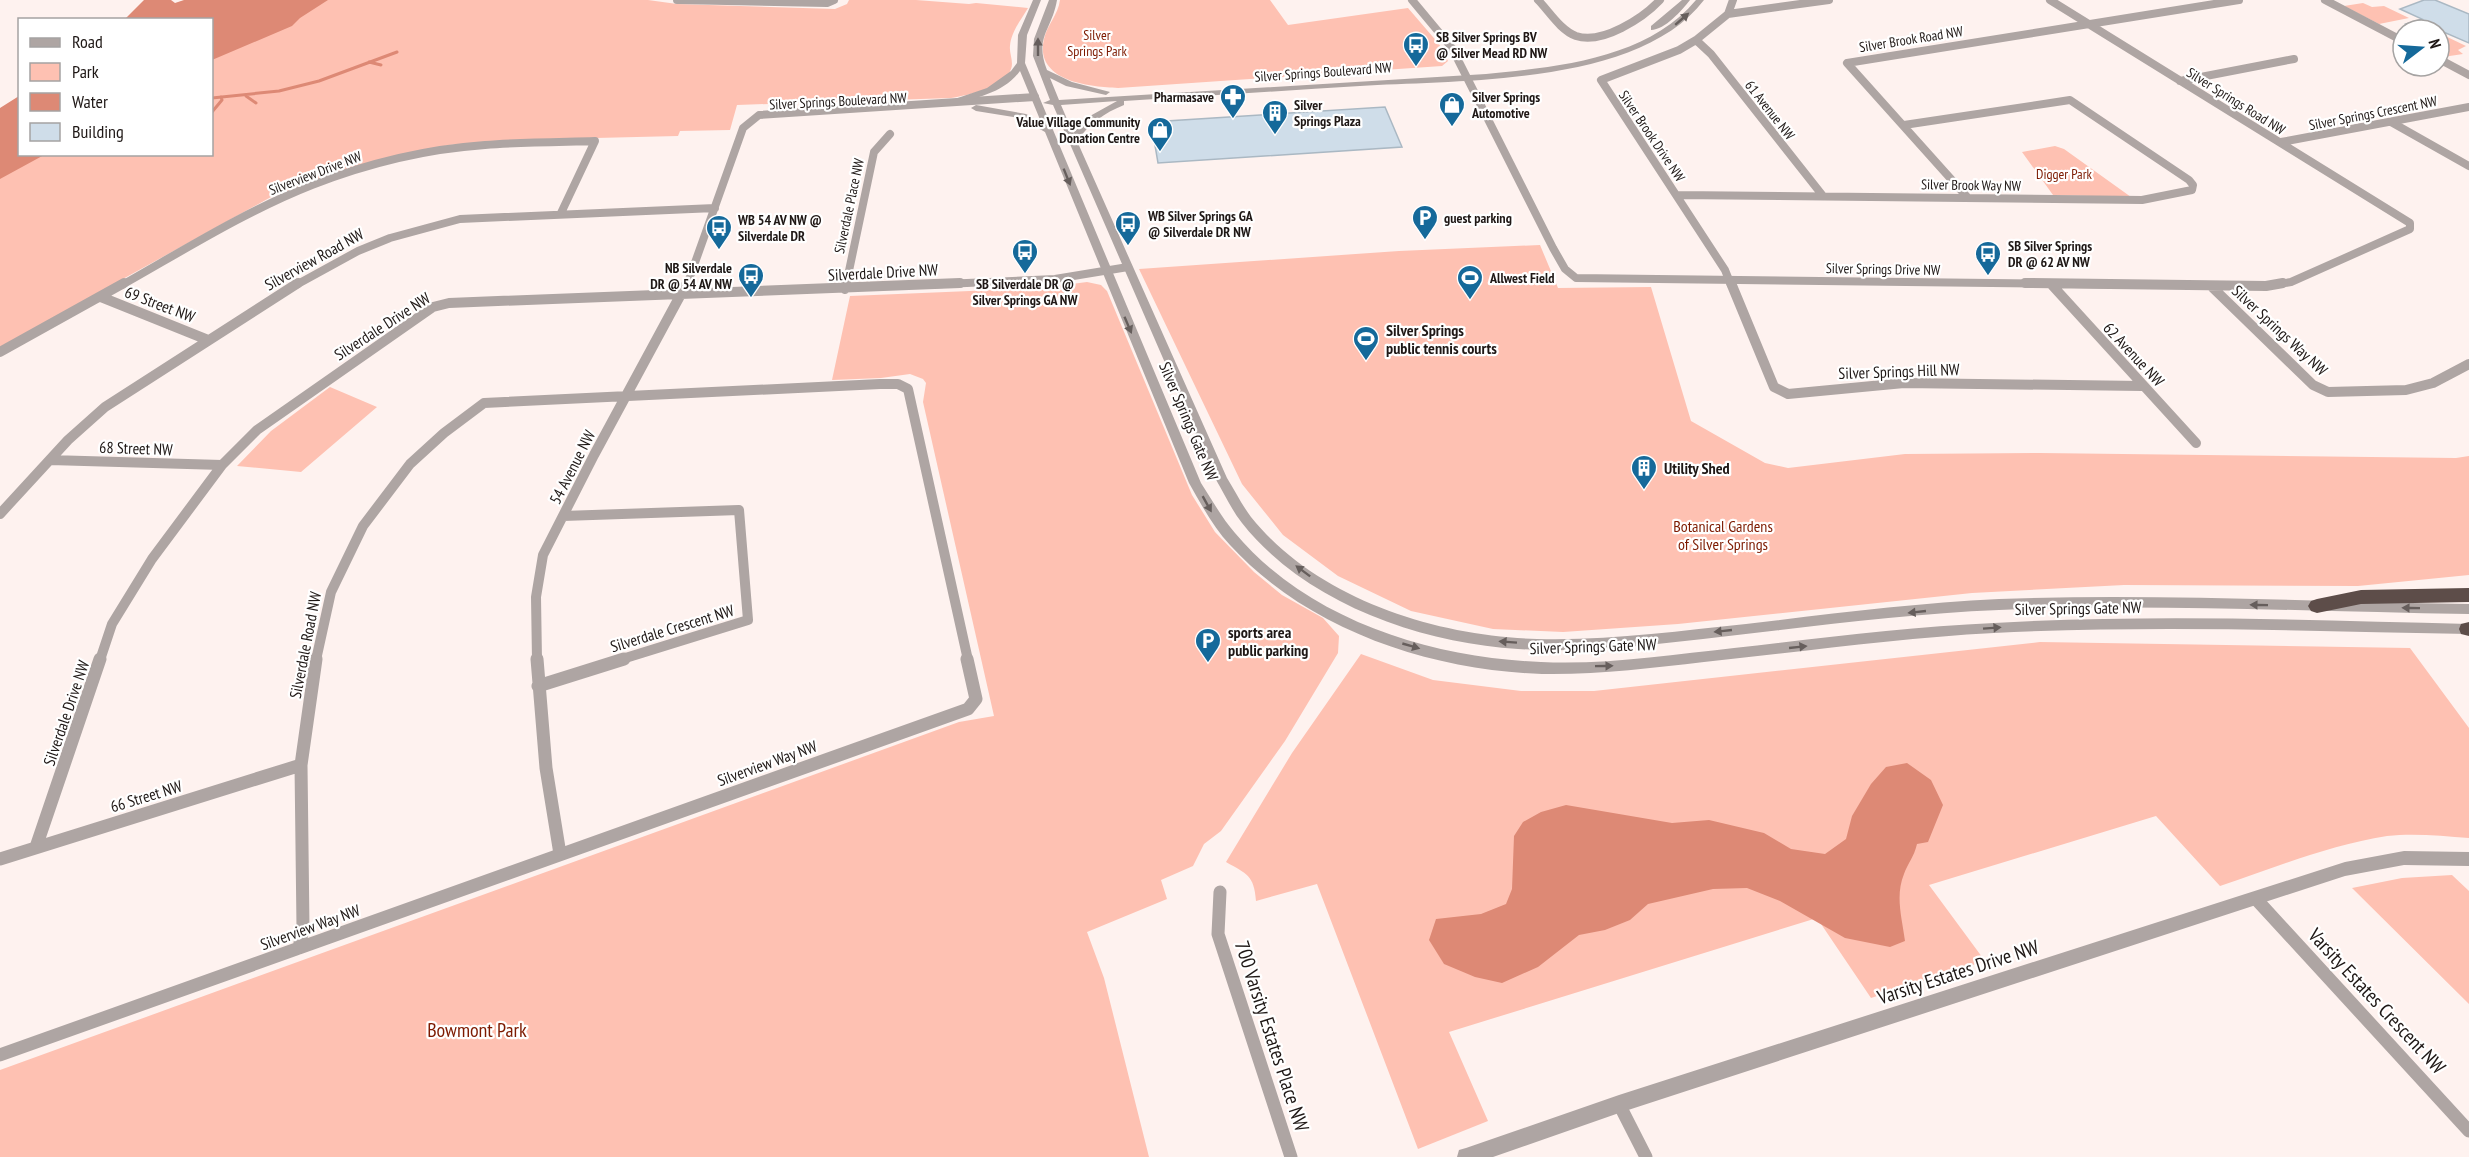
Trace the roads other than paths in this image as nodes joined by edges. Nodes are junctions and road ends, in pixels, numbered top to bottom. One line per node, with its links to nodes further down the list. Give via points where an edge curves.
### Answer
1 (677, 0): 2 (street)
2 (834, 0)
3 (1037, 0): 22 (street, Silver Springs Gate NW, via 1020,38)
4 (1053, 0): 24 (street, Silver Springs Gate NW, one-way to 4, via 1036,42)
5 (1412, 0): 25 (street, Silver Springs Drive NW, via 1448,41)
6 (1538, 0): 7 (street, via 1573,35 1587,39 1636,19)
7 (1660, 0)
8 (1686, 0): 25 (street, Silver Springs Boulevard NW, via 1653,28 1619,44 1591,53)
9 (1700, 0): 25 (street, Silver Springs Boulevard NW, one-way to 9, via 1554,67 1610,54 1667,30)
10 (1732, 0): 17 (street)
11 (1829, 0): 17 (street)
12 (2050, 0): 18 (street, Silver Springs Road NW)
13 (2176, 0): 16 (street)
14 (2239, 0): 16 (street)
15 (2325, 0): 19 (street)
16 (2189, 7): 18 (street)
17 (1728, 14): 20 (street, Silver Brook Drive NW)
18 (2088, 24): 27 (street, Silver Springs Road NW); 37 (street, Silver Brook Road NW, via 1847,63)
19 (2391, 34)
20 (1696, 40): 43 (street, Silver Brook Drive NW, via 1601,80); 44 (street, 61 Avenue NW)
21 (2294, 59): 27 (street)
22 (1021, 63): 31 (street, Silver Springs Gate NW); 32 (street, via 1002,85)
23 (2451, 65): 26 (street)
24 (1043, 71): 28 (street, via 1069,84); 30 (street, Silver Springs Gate NW)
25 (1465, 73): 28 (street, Silver Springs Boulevard NW); 29 (street, Silver Springs Boulevard NW); 51 (street, Silver Springs Drive NW, via 1565,269 1576,278)
26 (2469, 75)
27 (2180, 81): 41 (street, Silver Springs Road NW)
28 (1106, 92): 30 (street, Silver Springs Boulevard NW)
29 (1133, 98): 30 (street, Silver Springs Boulevard NW); 40 (street, via 1096,114)
30 (1054, 99): 31 (street, Silver Springs Boulevard NW); 40 (street, Silver Springs Gate NW)
31 (1036, 100): 32 (street, Silver Springs Boulevard NW); 34 (street, Silver Springs Boulevard NW); 38 (street, Silver Springs Gate NW)
32 (951, 102): 35 (street, Silver Springs Boulevard NW, via 775,112)
33 (2469, 107): 36 (street, Silver Springs Crescent NW)
34 (976, 108): 35 (street, Silver Springs Boulevard NW); 38 (street, via 1023,116)
35 (751, 121): 46 (street, 54 Avenue NW, via 743,128)
36 (2391, 122): 41 (street, Silver Springs Crescent NW); 42 (street)
37 (1904, 124): 45 (street, Silver Brook Road NW); 45 (street, Silver Brook Way NW, via 2070,100 2193,185 2192,190 2184,193 2142,200)
38 (1048, 130): 50 (street, Silver Springs Gate NW, one-way to 50)
39 (890, 134): 54 (street, Silverdale Place NW, via 874,152)
40 (1072, 141): 49 (street, Silver Springs Gate NW)
41 (2281, 142): 48 (street, Silver Springs Road NW)
42 (2469, 166)
43 (1677, 195): 44 (street, Silver Brook Way NW); 51 (street, Silver Brook Drive NW)
44 (1824, 196): 45 (street, Silver Brook Way NW)
45 (1968, 198)
46 (715, 208): 47 (street, Silverview Road NW); 55 (street, 54 Avenue NW)
47 (561, 213): 56 (street, Silverview Drive NW, via 595,141 485,145 422,154 348,173 283,197); 57 (street, Silverview Road NW, via 460,219 392,236 334,262)
48 (2410, 223): 53 (street, Silver Springs Drive NW, via 2410,229 2291,282)
49 (1128, 267): 50 (street, Silverdale Drive NW); 68 (street, Silver Springs Gate NW, one-way to 49, via 2121,602 1969,606 1610,643 1548,645 1491,641 1407,622 1353,601 1312,578 1279,554 1248,522 1221,478)
50 (1106, 271): 54 (street, Silverdale Drive NW, via 1055,279); 70 (street, Silver Springs Gate NW, one-way to 70, via 1195,483 1237,544 1304,599 1356,626 1428,651 1485,663 1541,668 1626,666 1942,632 2054,625)
51 (1730, 280): 52 (street, Silver Springs Drive NW); 60 (street, Silver Springs Hill NW, via 1774,387 1788,394 1904,383)
52 (2051, 284): 53 (street, Silver Springs Drive NW); 60 (street, 62 Avenue NW)
53 (2211, 286): 59 (street, Silver Springs Way NW, via 2313,385 2328,392 2406,390 2433,383)
54 (845, 289): 55 (street, Silverdale Drive NW)
55 (683, 294): 61 (street, 54 Avenue NW); 64 (street, Silverdale Drive NW, via 449,303 433,307 257,430)
56 (101, 297): 57 (street, 69 Street NW); 58 (street, Silverview Drive NW)
57 (208, 340): 63 (street, Silverview Road NW, via 124,392 89,419)
58 (0, 352)
59 (2469, 364)
60 (2142, 386): 62 (street, 62 Avenue NW)
61 (626, 397): 66 (street, 54 Avenue NW); 72 (street, Silverdale Road NW, via 484,403 410,464 363,526 331,592 316,658); 74 (street, Silverview Way NW, via 880,384 898,384 908,389 976,699 968,709)
62 (2196, 443)
63 (50, 460): 64 (street, 68 Street NW); 65 (street, Silverview Road NW)
64 (222, 465): 73 (street, Silverdale Drive NW, via 152,559 112,624)
65 (0, 513)
66 (563, 516): 71 (street, 54 Avenue NW, via 543,555 536,597); 71 (street, Silverdale Crescent NW, via 739,510 748,620)
67 (2469, 595): 68 (highway, via 2361,597)
68 (2317, 606): 69 (street, Silver Springs Gate NW, one-way to 68)
69 (2469, 609)
70 (2469, 629)
71 (538, 686): 74 (street, 54 Avenue NW)
72 (301, 765): 73 (street, 66 Street NW); 79 (street, Silverdale Road NW, via 303,928)
73 (36, 847): 75 (street, 66 Street NW)
74 (560, 854): 79 (street, Silverview Way NW)
75 (0, 859)
76 (2469, 859): 78 (street, Varsity Estates Drive NW, via 2384,860)
77 (1220, 892): 83 (street, 700 Varsity Estates Place NW, via 1218,934)
78 (2256, 898): 81 (street, Varsity Estates Drive NW); 82 (street, Varsity Estates Crescent NW)
79 (299, 948): 80 (street, Silverview Way NW)
80 (0, 1055)
81 (1619, 1104): 84 (street, Varsity Estates Drive NW); 85 (street)
82 (2469, 1131)
83 (1291, 1157)
84 (1466, 1157)
85 (1646, 1157)

